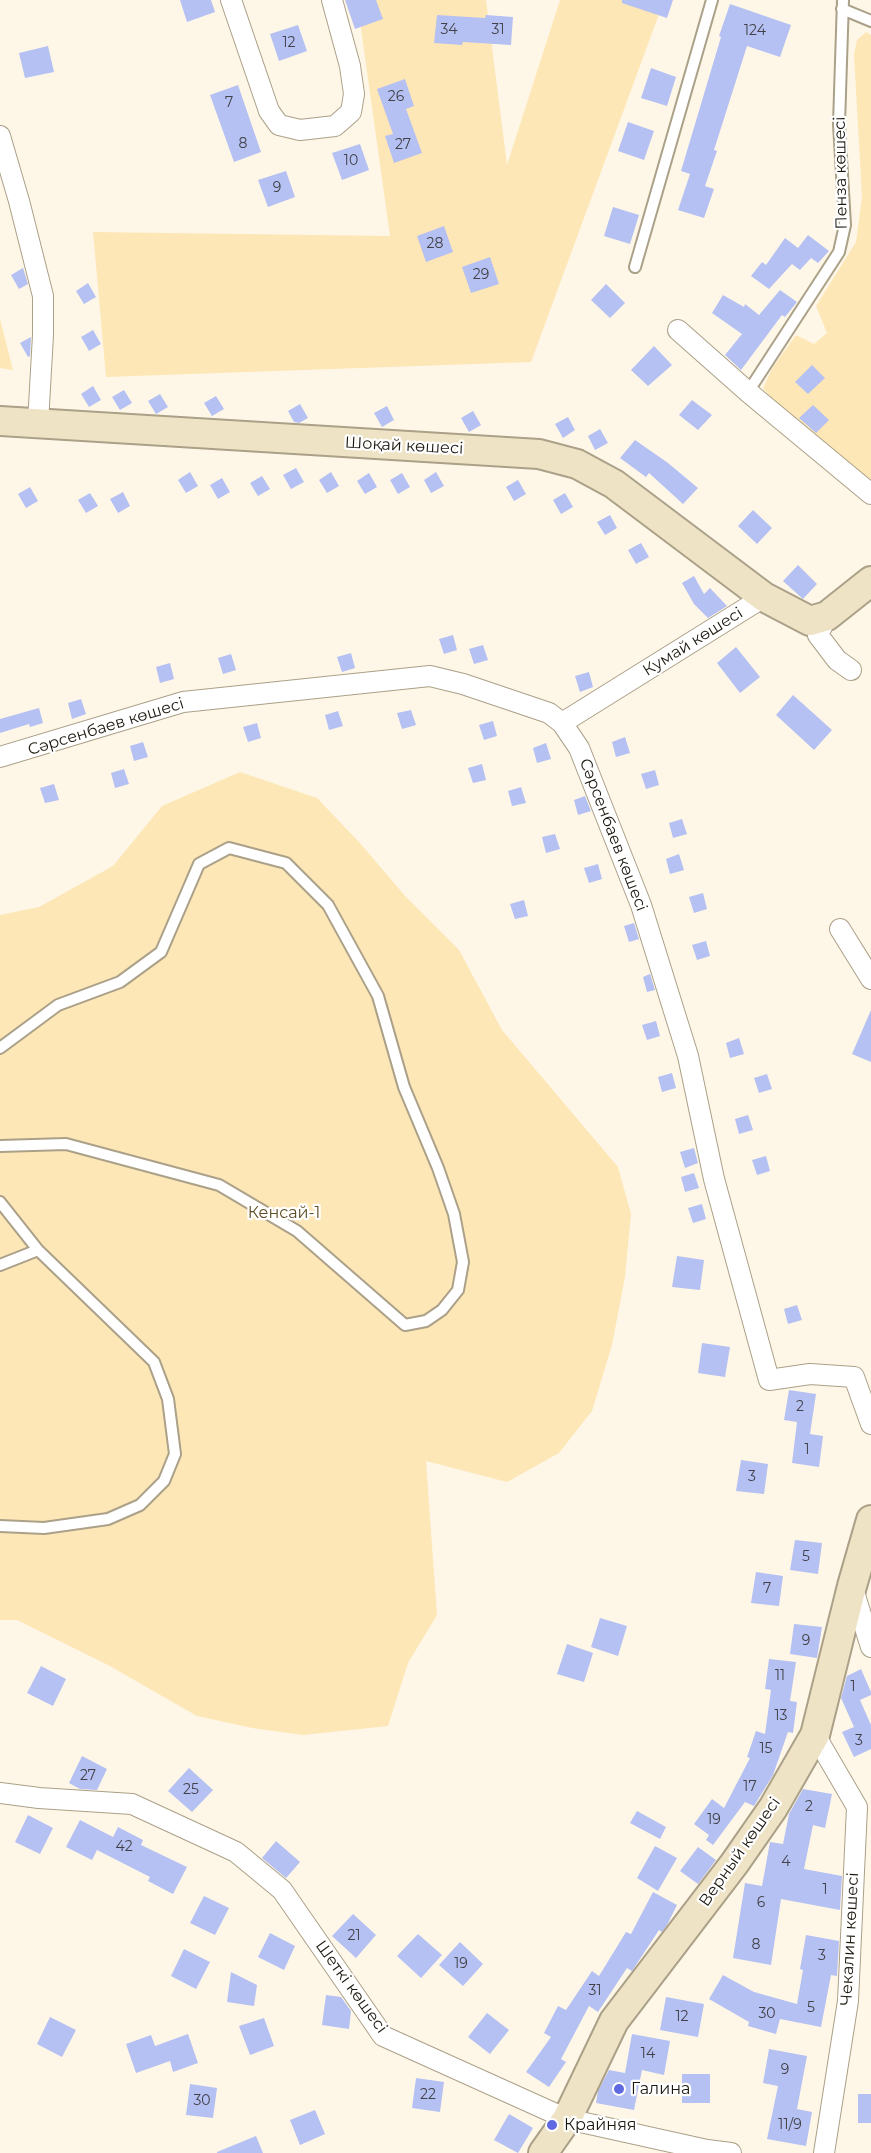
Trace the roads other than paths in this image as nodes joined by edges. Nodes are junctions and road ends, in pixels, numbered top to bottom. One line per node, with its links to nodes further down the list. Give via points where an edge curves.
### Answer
1 (231, 0): 2 (street, via 269,111 279,125 300,130 335,126 351,112 354,94 350,66)
2 (332, 0)
3 (712, 0): 7 (lane)
4 (843, 4): 5 (lane); 9 (lane, Пенза көшесі, via 839,124 845,225 839,252)
5 (871, 21)
6 (0, 136): 11 (street, via 43,296)
7 (635, 267)
8 (678, 330): 9 (street)
9 (748, 392): 12 (street)
10 (0, 421): 11 (street, Шоқай көшесі)
11 (38, 423): 14 (street, Шоқай көшесі, via 539,454 577,464 614,484)
12 (871, 494)
13 (871, 581): 15 (street)
14 (764, 597): 15 (street, via 810,621); 17 (street, Кумай көшесі)
15 (827, 615): 16 (street, via 818,635 837,660)
16 (851, 670)
17 (562, 723): 18 (street, Сәрсенбаев көшесі, via 549,713 430,676 183,702); 26 (street, Сәрсенбаев көшесі, via 579,748 641,905 688,1056 714,1179 769,1380 810,1374 854,1377)
18 (0, 757)
19 (840, 929): 20 (street)
20 (871, 979)
21 (0, 1048): 22 (lane, via 58,1005 120,982 161,952 199,864 229,848 286,863 328,905 378,996 404,1087 453,1214 463,1262 458,1290 442,1310 426,1321 405,1325 297,1231 219,1185 66,1144)
22 (0, 1146)
23 (0, 1202): 24 (lane)
24 (38, 1250): 25 (lane); 28 (lane, via 154,1362 168,1399 175,1454 164,1481 140,1505 108,1519 44,1528)
25 (0, 1264)
26 (871, 1424)
27 (871, 1520): 29 (street, Верный көшесі)
28 (0, 1526)
29 (852, 1586): 30 (street); 31 (street, Верный көшесі)
30 (871, 1647)
31 (815, 1736): 33 (street, Верный көшесі, via 773,1808 734,1864 614,2021); 36 (street, Чекалин көшесі, via 856,1807 848,2001)
32 (0, 1793): 33 (street, Шеткі көшесі, via 132,1804 236,1852 282,1890 383,2036)
33 (567, 2119): 34 (street, Верный көшесі); 35 (street, Шеткі көшесі)
34 (543, 2153)
35 (731, 2153)
36 (824, 2153)

